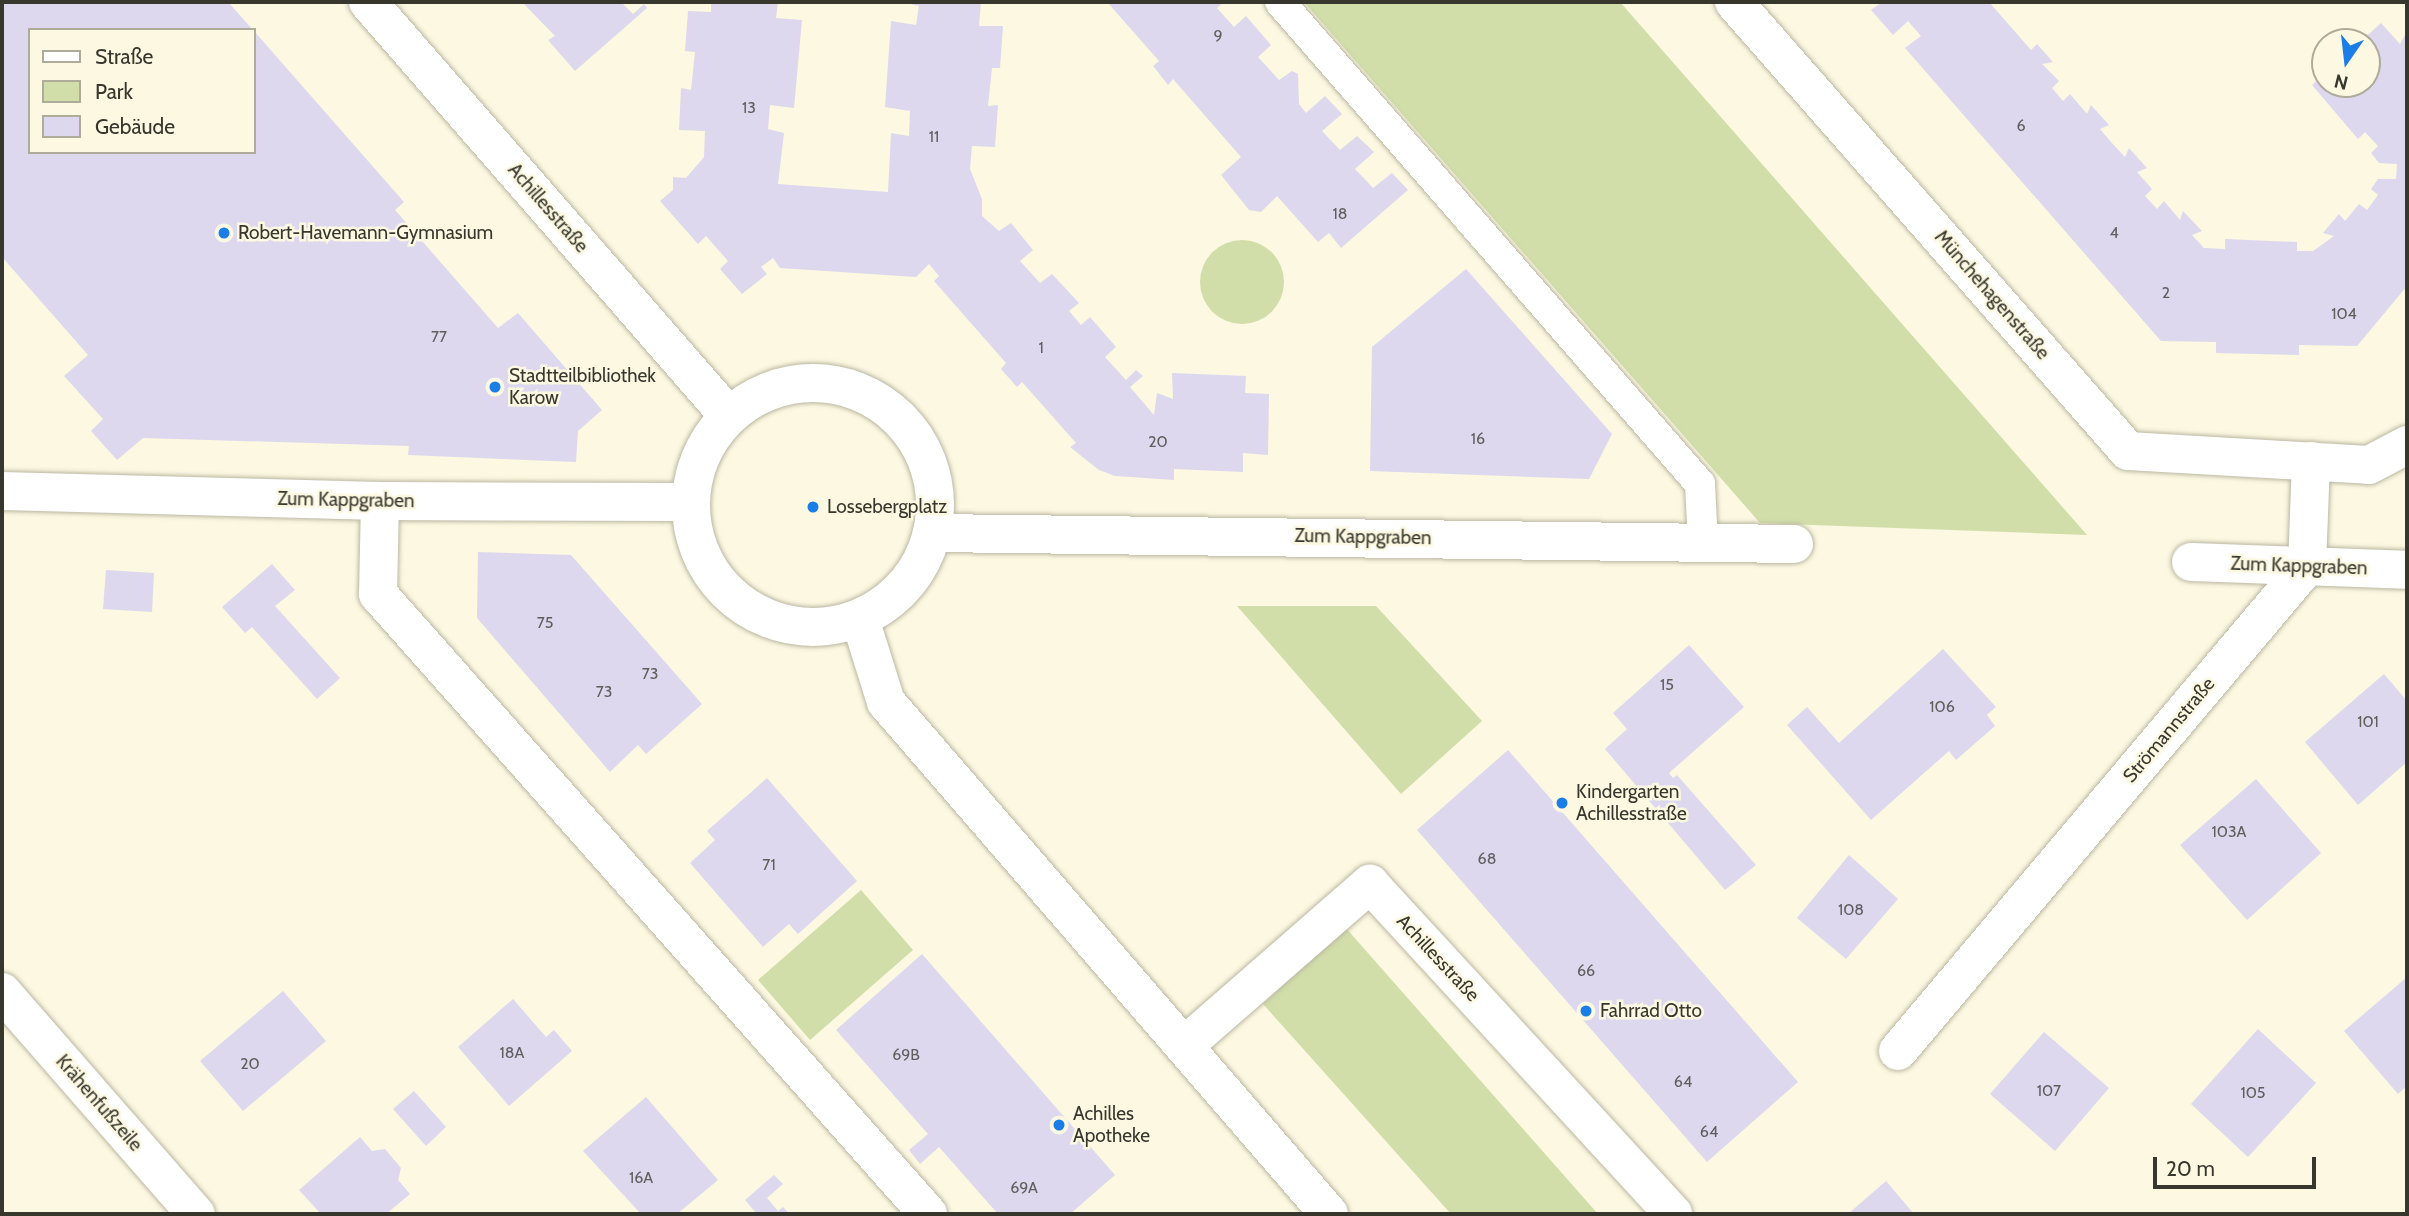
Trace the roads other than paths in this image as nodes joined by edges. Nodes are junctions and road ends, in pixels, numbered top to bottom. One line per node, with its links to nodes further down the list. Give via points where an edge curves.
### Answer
1 (368, 2): 4 (street, Achillesstraße)
2 (1280, 2): 11 (lane, via 1700,484)
3 (1734, 2): 6 (street, Münchehagenstraße, via 2128,451)
4 (727, 414): 9 (street, via 700,451); 10 (street, via 770,388 820,381 861,391 897,415 923,449 935,490)
5 (2407, 445): 6 (street, via 2369,465)
6 (2311, 461): 14 (street)
7 (2, 491): 8 (street, Zum Kappgraben)
8 (380, 501): 9 (street, Zum Kappgraben); 21 (street, via 378,594)
9 (690, 502): 16 (street, via 696,550 727,595 773,622 826,628)
10 (933, 533): 11 (street, Zum Kappgraben); 16 (street, via 918,569 893,598)
11 (1703, 543): 12 (street, Zum Kappgraben)
12 (1794, 544)
13 (2191, 562): 14 (street, Zum Kappgraben)
14 (2307, 566): 15 (street, Zum Kappgraben); 19 (street, Strömannstraße)
15 (2407, 570)
16 (860, 619): 18 (street, via 886,702)
17 (2, 992): 20 (street, Krähenfußzeile)
18 (1184, 1046): 22 (street); 23 (street, Achillesstraße, via 1370,884)
19 (1898, 1051)
20 (196, 1214)
21 (928, 1214)
22 (1329, 1214)
23 (1673, 1214)

